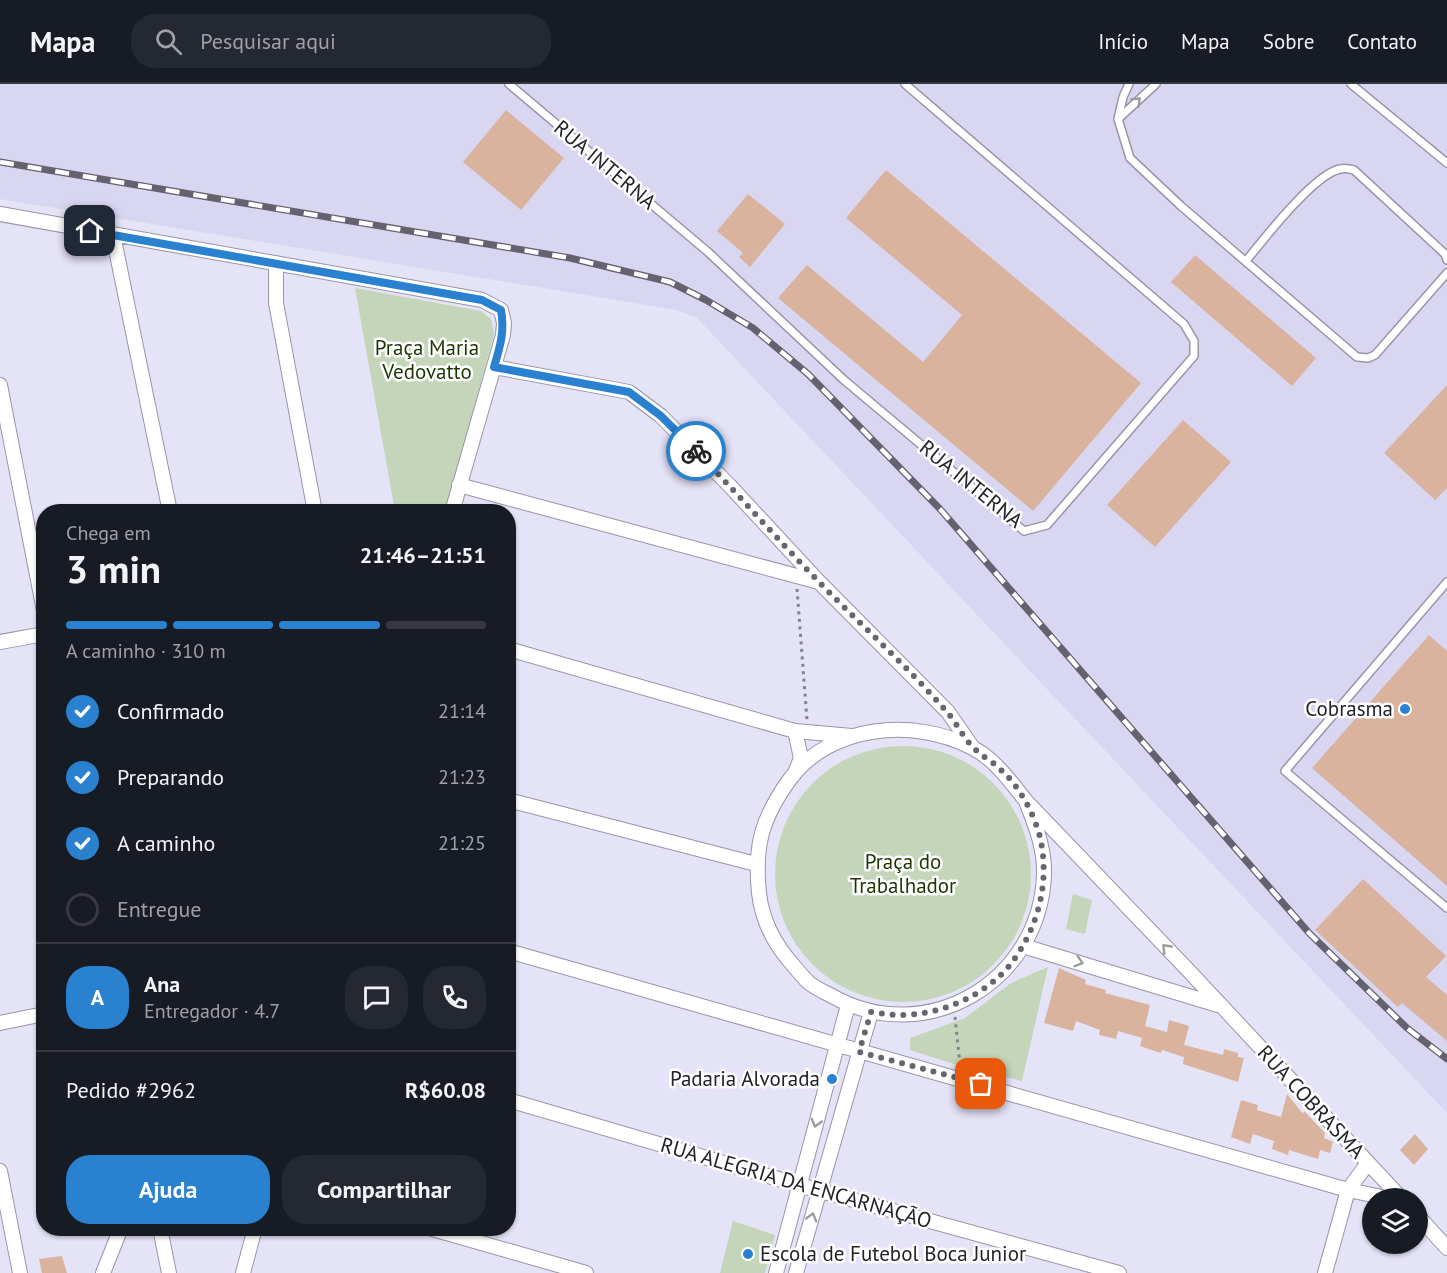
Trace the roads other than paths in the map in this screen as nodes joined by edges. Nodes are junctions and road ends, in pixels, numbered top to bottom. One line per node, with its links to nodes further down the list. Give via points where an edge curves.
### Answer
1 (509, 84): 2 (lane, RUA INTERNA, via 708,252 843,380 1024,531 1047,525 1194,356 1194,341 1184,324)
2 (905, 84)
3 (1129, 84): 6 (lane)
4 (1156, 84): 6 (lane, one-way to 4)
5 (1351, 84): 7 (lane)
6 (1118, 119): 11 (lane, via 1130,158)
7 (1447, 163)
8 (0, 214): 9 (street)
9 (113, 235): 12 (street); 17 (street)
10 (1447, 260): 11 (lane, via 1354,170 1339,169 1309,189)
11 (1246, 261): 13 (lane, via 1357,357 1368,358 1375,355)
12 (276, 263): 14 (street, via 482,300 501,310 504,323); 18 (street, via 276,303)
13 (1447, 273)
14 (494, 367): 16 (street); 21 (street, via 629,392 661,416 729,484)
15 (0, 385): 20 (street)
16 (459, 485): 19 (street); 21 (street)
17 (168, 504)
18 (314, 504)
19 (454, 504)
20 (36, 569)
21 (819, 582): 26 (street)
22 (1447, 582): 35 (lane, via 1284,771)
23 (36, 635): 24 (street)
24 (0, 642)
25 (516, 651): 27 (street)
26 (948, 712): 28 (street); 30 (street)
27 (802, 731): 29 (street); 31 (street, via 801,758)
28 (937, 733): 29 (street, via 895,728); 30 (street)
29 (854, 736): 31 (street, via 822,751)
30 (973, 748): 32 (street, via 1003,771)
31 (795, 773): 34 (street, via 775,800 762,831)
32 (1026, 801): 36 (street, via 1040,836 1044,874 1039,911); 38 (street, RUA COBRASMA, one-way to 32)
33 (516, 802): 34 (street)
34 (756, 864): 40 (street, via 760,909 779,950 809,983)
35 (1447, 908)
36 (1023, 946): 39 (street, RUA COBRASMA, one-way to 39); 42 (street, via 993,981 954,1005 899,1015)
37 (516, 953): 45 (street)
38 (1188, 970): 39 (street, via 1180,983); 41 (street, RUA COBRASMA)
39 (1167, 988): 41 (street, RUA COBRASMA)
40 (848, 1005): 42 (street); 45 (street)
41 (1220, 1006): 48 (street, RUA COBRASMA)
42 (871, 1012): 46 (street)
43 (36, 1016): 44 (street)
44 (0, 1023)
45 (837, 1046): 46 (street); 50 (street, one-way to 50)
46 (859, 1052): 52 (street); 53 (street)
47 (516, 1102): 50 (street, RUA ALEGRIA DA ENCARNAÇÃO)
48 (1368, 1163): 51 (street, RUA COBRASMA); 53 (street)
49 (0, 1171): 61 (street)
50 (800, 1185): 52 (street, RUA ALEGRIA DA ENCARNAÇÃO); 66 (street)
51 (1392, 1188)
52 (819, 1190): 67 (street, one-way to 52); 68 (street, RUA ALEGRIA DA ENCARNAÇÃO)
53 (1348, 1190): 54 (street); 69 (street)
54 (1362, 1193)
55 (1428, 1227): 60 (street)
56 (118, 1236): 62 (street)
57 (162, 1236): 63 (street)
58 (253, 1236): 64 (street)
59 (457, 1236): 65 (street)
60 (1447, 1248)
61 (20, 1273)
62 (103, 1273)
63 (169, 1273)
64 (243, 1273)
65 (586, 1273)
66 (776, 1273)
67 (796, 1273)
68 (1119, 1273)
69 (1325, 1273)

